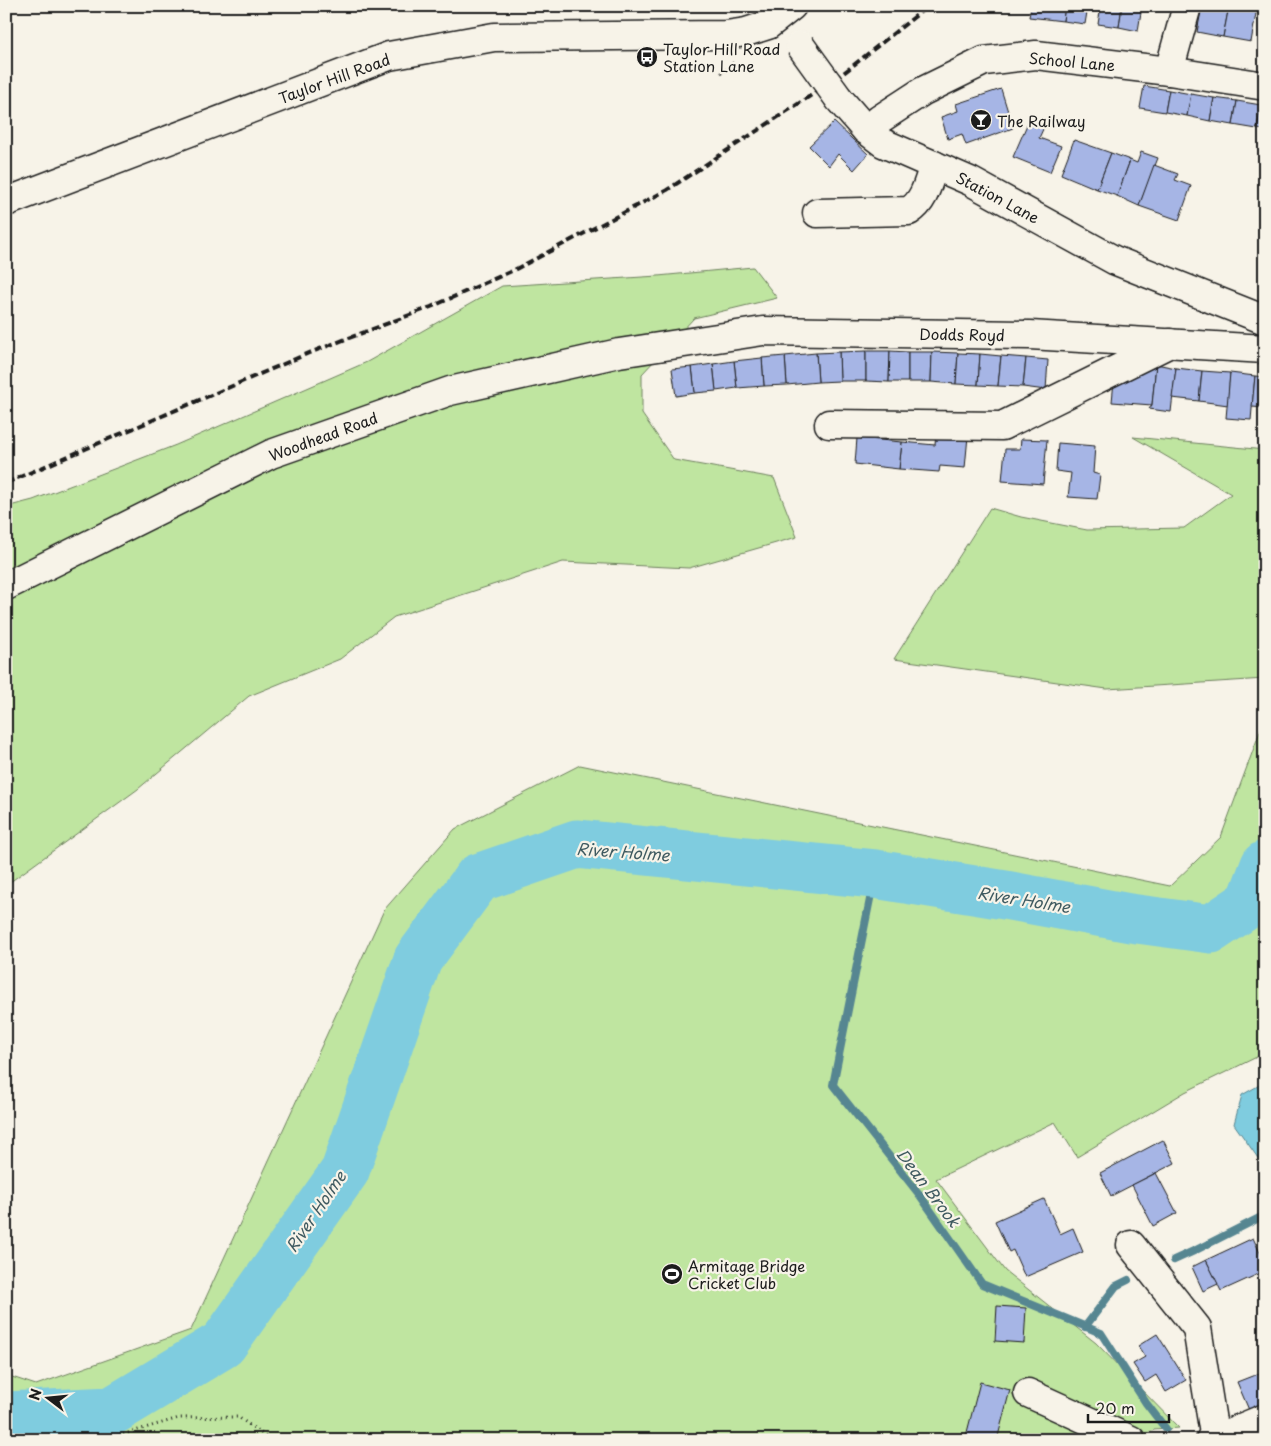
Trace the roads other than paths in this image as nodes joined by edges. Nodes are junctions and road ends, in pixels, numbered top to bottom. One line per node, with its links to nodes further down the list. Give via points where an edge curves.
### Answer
1 (792, 6): 3 (street)
2 (1187, 6): 4 (street)
3 (768, 25): 6 (street, Station Lane, bridge, via 800,45); 8 (street, Taylor Hill Road, via 726,35 494,37 389,56)
4 (1170, 71): 5 (street, School Lane); 6 (street, School Lane, via 1036,55 984,61 923,91)
5 (1265, 86)
6 (866, 130): 7 (street, Station Lane)
7 (934, 165): 9 (street, via 923,197 909,211); 10 (street, Station Lane, via 970,181 1114,260)
8 (6, 202)
9 (817, 213)
10 (1265, 320)
11 (1170, 343): 12 (street, Dodds Royd, via 1030,335 763,331); 13 (street, Dodds Royd); 14 (street, via 1002,426)
12 (660, 347): 15 (street, Woodhead Road, via 619,353 450,391 271,454)
13 (1265, 349)
14 (829, 424)
15 (6, 586)
16 (1131, 1245): 21 (street, via 1197,1328)
17 (1028, 1393): 19 (street)
18 (1265, 1418): 21 (street)
19 (1131, 1440)
20 (1210, 1440): 21 (street)
21 (1214, 1440)

